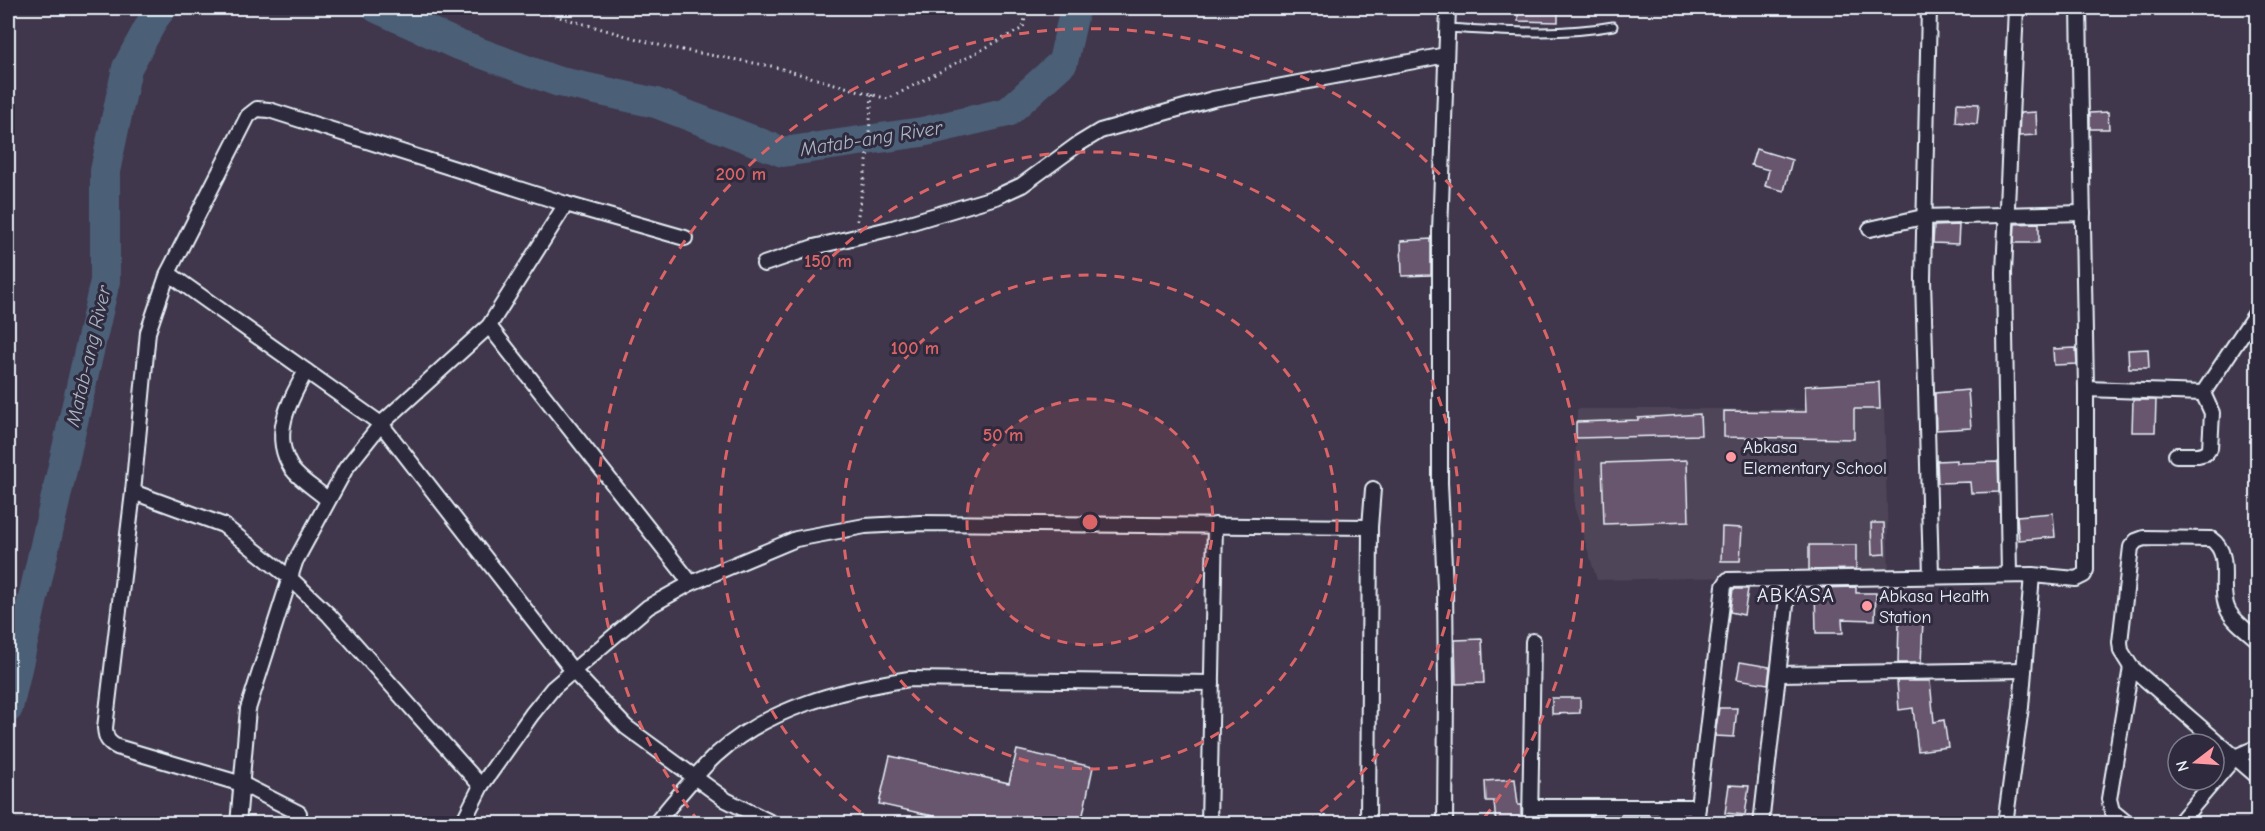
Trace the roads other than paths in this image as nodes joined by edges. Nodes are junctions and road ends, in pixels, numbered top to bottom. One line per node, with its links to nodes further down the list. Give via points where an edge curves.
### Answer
1 (1448, 8): 6 (street)
2 (1929, 8): 11 (street)
3 (2016, 8): 10 (street)
4 (2079, 8): 9 (street)
5 (1612, 26): 6 (lane, via 1562,32)
6 (1448, 28): 7 (street)
7 (1446, 56): 14 (street, via 1213,99 1100,131 1022,185 996,197); 56 (street, via 1440,232)
8 (566, 204): 13 (street); 15 (street, via 257,109 248,116); 17 (street)
9 (2083, 213): 10 (street); 19 (street)
10 (2006, 215): 11 (street); 29 (street)
11 (1923, 217): 12 (street); 28 (street)
12 (1870, 229)
13 (685, 238)
14 (764, 264)
15 (168, 273): 18 (street); 24 (street, via 148,332)
16 (2258, 310): 20 (street)
17 (489, 326): 21 (street); 33 (street)
18 (306, 371): 21 (street); 25 (street, via 283,421 282,447 293,470)
19 (2086, 390): 20 (street); 30 (street, via 2086,570 2082,578 2076,579)
20 (2203, 393): 22 (street, via 2212,413 2210,448 2198,455)
21 (381, 424): 25 (street, via 346,468); 38 (street)
22 (2176, 455)
23 (1373, 489): 27 (street)
24 (133, 492): 31 (street, via 223,525); 45 (street, via 106,738 117,747)
25 (328, 500): 31 (street)
26 (1215, 525): 27 (street); 33 (street, via 865,526 796,539); 40 (street)
27 (1370, 527): 55 (street)
28 (1930, 575): 29 (street); 32 (street)
29 (2009, 575): 30 (street)
30 (2032, 575): 37 (street)
31 (290, 578): 45 (street, via 248,709); 46 (street, via 329,615)
32 (1789, 579): 39 (street); 48 (street, via 1731,580 1724,586)
33 (691, 583): 38 (street, via 648,607)
34 (2258, 640): 36 (street, via 2228,610 2218,544 2211,539 2144,538 2136,541 2129,555 2120,642)
35 (1533, 641): 47 (street)
36 (2131, 667): 42 (street); 61 (street, via 2109,799 2112,811)
37 (2024, 670): 39 (street); 60 (street)
38 (573, 671): 44 (street, via 626,727); 46 (street, via 532,714)
39 (1779, 674): 59 (street)
40 (1212, 684): 44 (street, via 909,679 863,686 787,711 757,726); 54 (street)
41 (2258, 747): 42 (street)
42 (2235, 757): 43 (street); 62 (street)
43 (2258, 777)
44 (693, 778): 52 (street); 53 (street)
45 (242, 784): 49 (street); 50 (street)
46 (481, 786): 51 (street)
47 (1531, 807): 48 (street); 57 (street)
48 (1698, 807): 58 (street)
49 (299, 813)
50 (238, 824)
51 (462, 824)
52 (655, 824)
53 (774, 824)
54 (1209, 824)
55 (1368, 824)
56 (1445, 824)
57 (1530, 824)
58 (1696, 824)
59 (1761, 824)
60 (2005, 824)
61 (2128, 824)
62 (2178, 824)

